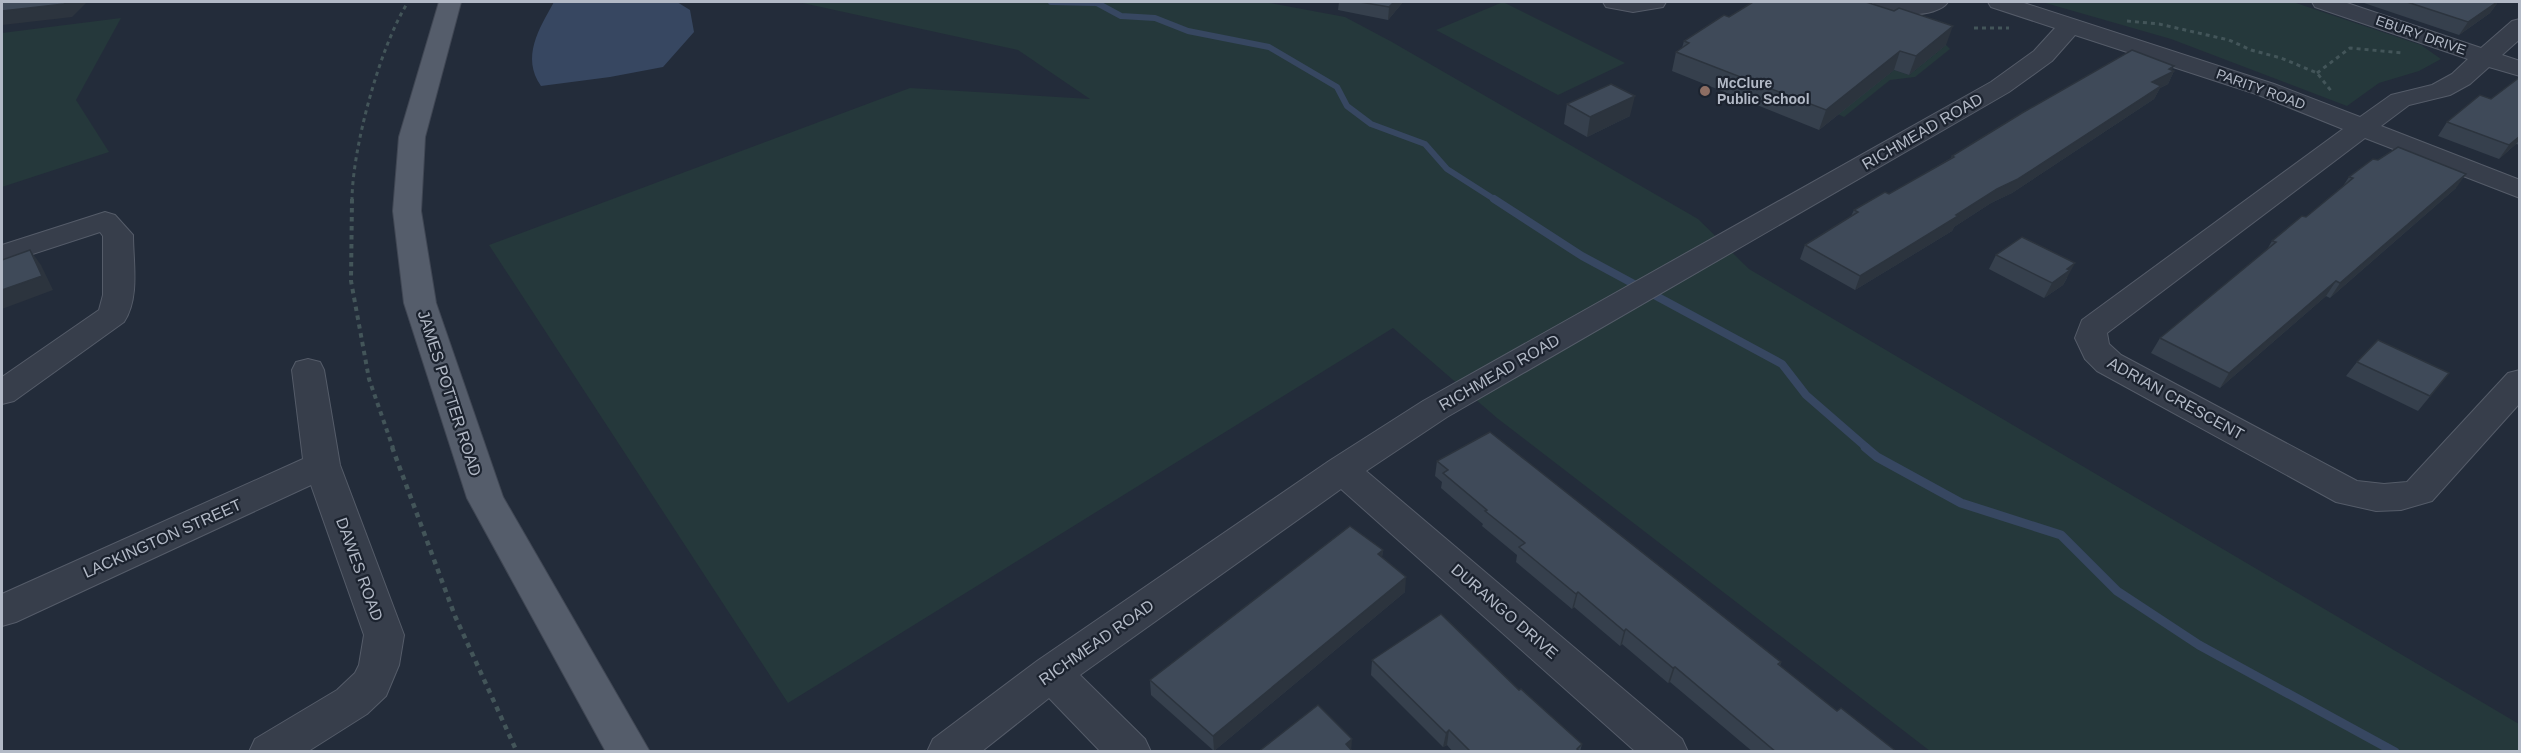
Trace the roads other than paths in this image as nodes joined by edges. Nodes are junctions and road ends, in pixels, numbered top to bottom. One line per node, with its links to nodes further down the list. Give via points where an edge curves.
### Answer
1 (450, 2): 23 (main road, JAMES POTTER ROAD, via 412,138 407,211 420,303 485,498)
2 (1614, 2): 3 (street)
3 (1655, 2)
4 (1883, 2): 5 (street, via 1907,8)
5 (1937, 2)
6 (1999, 2): 8 (street, PARITY ROAD)
7 (2323, 2): 10 (street, EBURY DRIVE)
8 (2070, 26): 12 (street, PARITY ROAD, via 2265,89); 19 (street, RICHMEAD ROAD, via 2043,56 2000,87 1435,409)
9 (2520, 26): 10 (street)
10 (2485, 57): 11 (street, EBURY DRIVE); 12 (street, via 2461,79 2441,90 2400,100)
11 (2520, 69)
12 (2362, 128): 13 (street, PARITY ROAD); 16 (street, ADRIAN CRESCENT, via 2093,327 2091,344 2109,363 2328,482 2349,493 2376,498 2401,498 2419,492)
13 (2520, 190)
14 (2, 255): 17 (street, via 105,221 118,235 118,295 112,315)
15 (308, 370): 18 (street, DAWES ROAD)
16 (2520, 381)
17 (2, 393)
18 (322, 465): 20 (street, LACKINGTON STREET); 22 (street, DAWES ROAD, via 384,635 380,665 371,684 352,702)
19 (1342, 470): 21 (street, RICHMEAD ROAD); 26 (street, DURANGO DRIVE)
20 (2, 611)
21 (1051, 673): 24 (street, RICHMEAD ROAD); 25 (street)
22 (270, 752)
23 (629, 752)
24 (948, 752)
25 (1130, 752)
26 (1667, 752)

